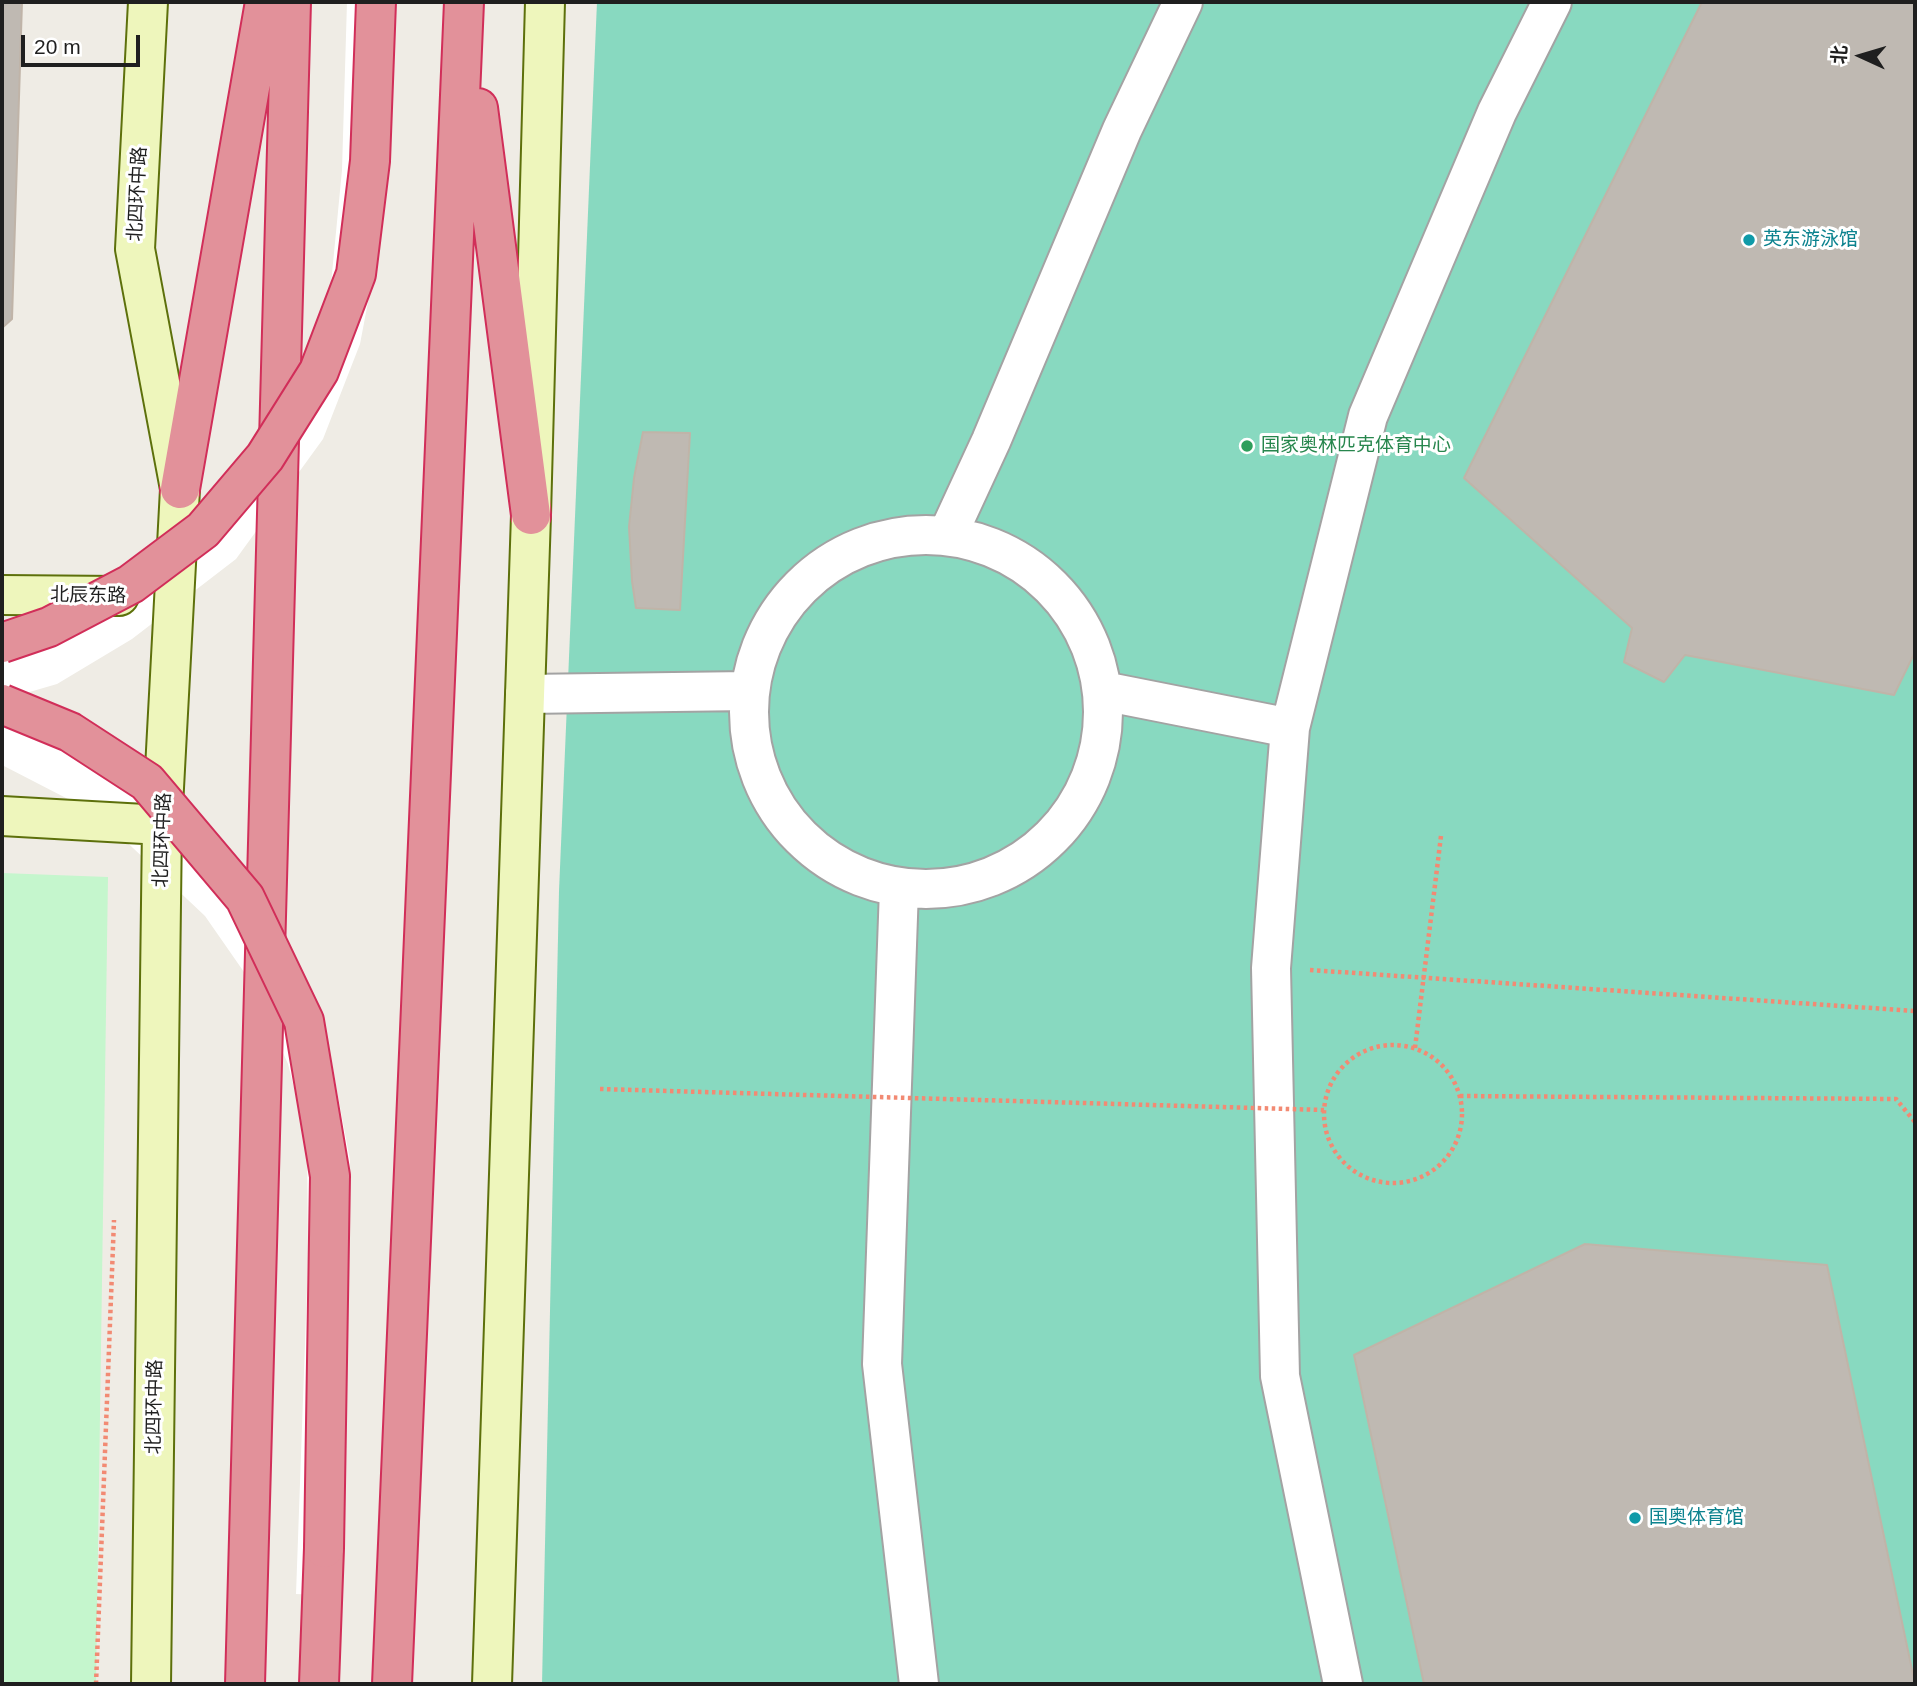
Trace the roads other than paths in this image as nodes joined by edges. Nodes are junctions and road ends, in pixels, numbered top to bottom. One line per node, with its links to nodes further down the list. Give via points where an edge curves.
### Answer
1 (148, 2): 9 (street, 北四环中路, via 135,249)
2 (265, 2): 9 (highway)
3 (291, 2): 24 (highway)
4 (376, 2): 14 (highway, bridge, via 370,161 356,274 319,371 265,457 203,530 131,584 49,627)
5 (464, 2): 10 (highway); 26 (highway)
6 (545, 2): 10 (street)
7 (1183, 2): 11 (street, via 1122,130)
8 (1552, 2): 19 (street, via 1497,112 1368,416)
9 (180, 489): 13 (street, 北四环中路)
10 (531, 515): 17 (street)
11 (947, 534): 15 (street, via 891,536 839,555 795,590 764,637); 16 (street, via 1004,551 1052,586 1086,634)
12 (2, 595): 13 (street, 北辰东路)
13 (174, 597): 21 (street, 北四环中路)
14 (2, 643)
15 (748, 691): 17 (street); 22 (street, via 751,746 769,797 802,841 847,873)
16 (1103, 691): 19 (street); 22 (street, via 1101,746 1083,796 1050,840 1006,872 954,888)
17 (525, 694): 27 (street)
18 (2, 705): 25 (highway, bridge, via 70,732 147,782 245,898 304,1021 330,1176)
19 (1290, 728): 29 (street, via 1271,968 1280,1376)
20 (2, 816): 21 (street)
21 (162, 825): 23 (street, 北四环中路)
22 (900, 889): 28 (street, via 882,1364)
23 (151, 1684)
24 (244, 1684)
25 (319, 1684)
26 (392, 1684)
27 (492, 1684)
28 (919, 1684)
29 (1342, 1684)

